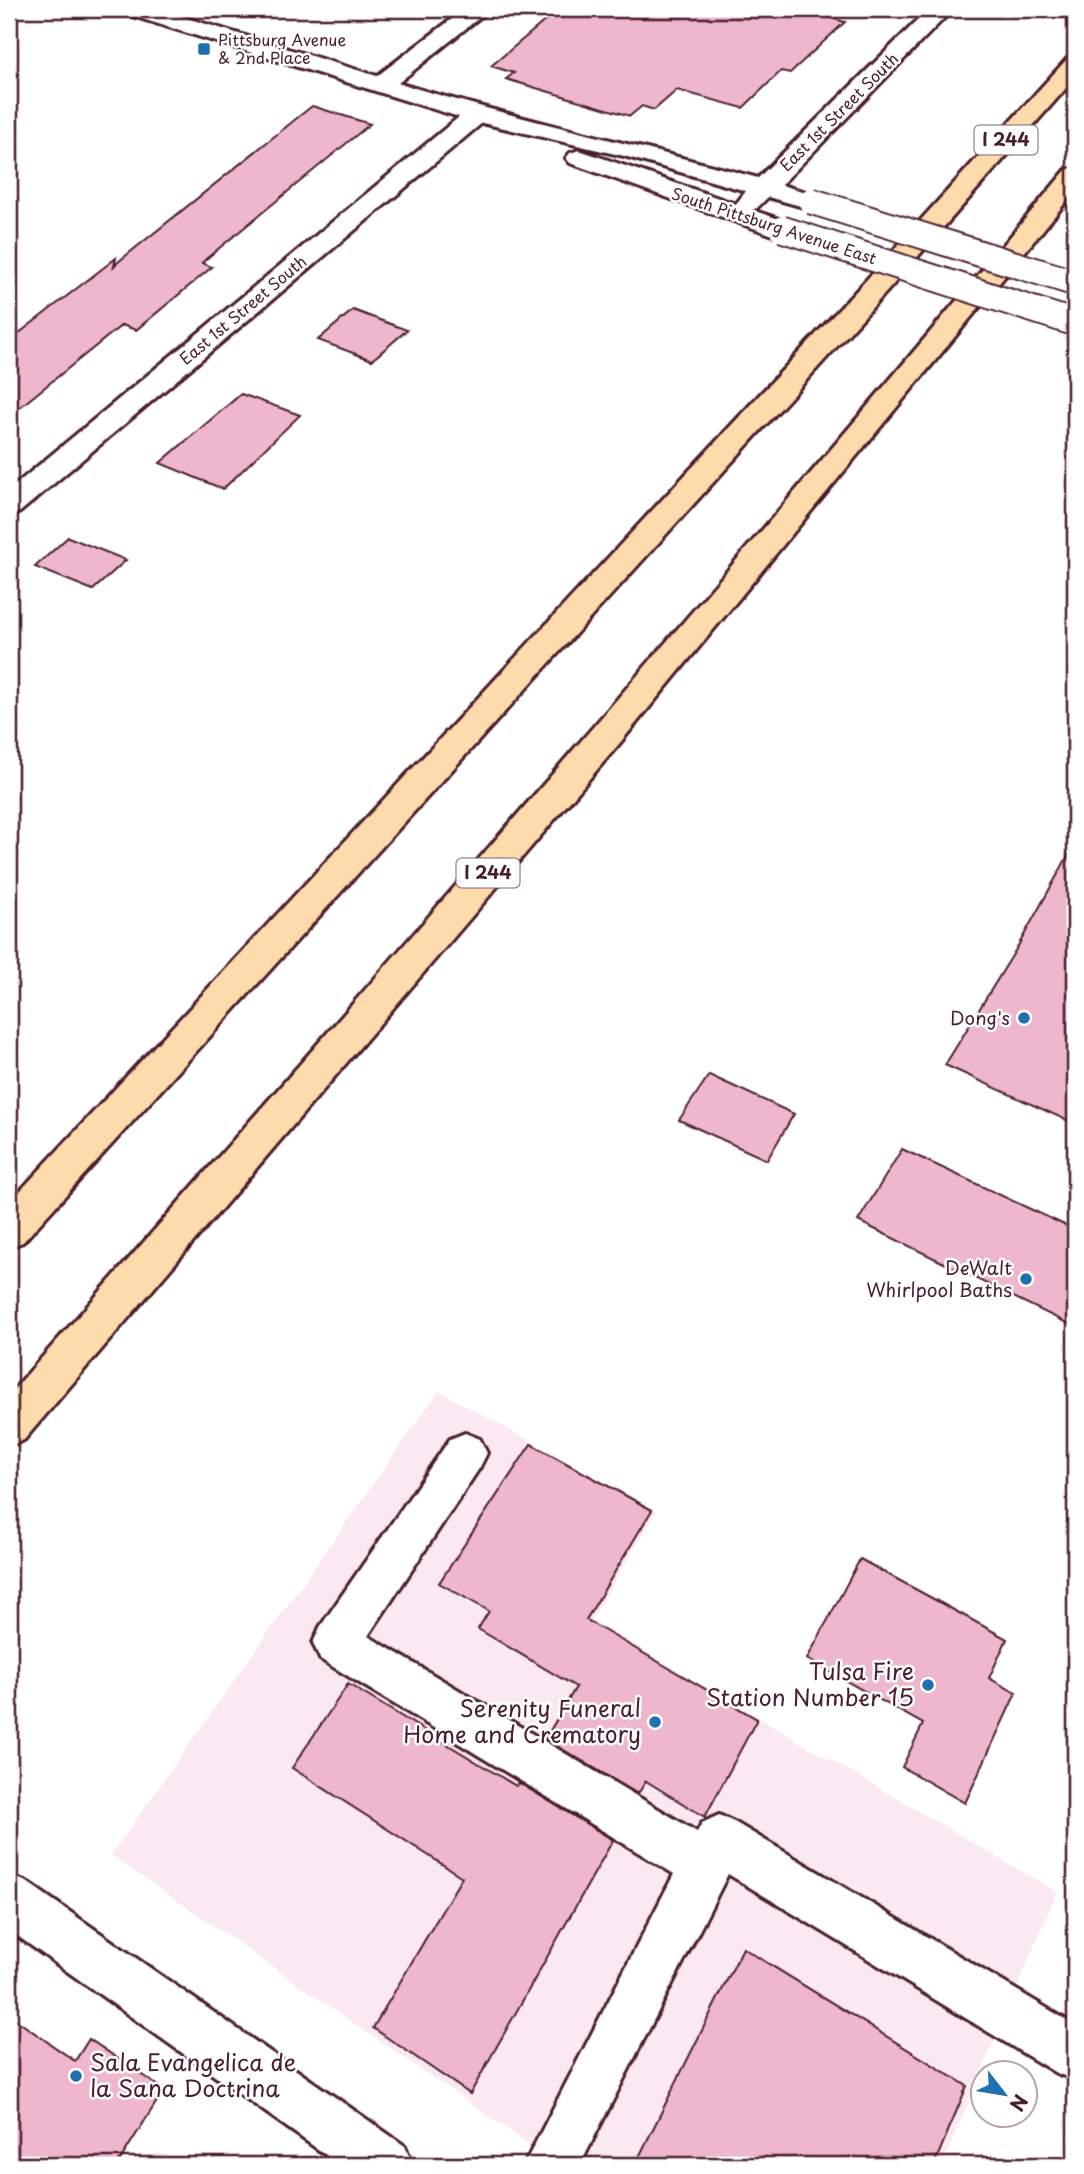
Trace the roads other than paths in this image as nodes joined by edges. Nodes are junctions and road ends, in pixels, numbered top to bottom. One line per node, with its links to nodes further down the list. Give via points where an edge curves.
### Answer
1 (134, 9): 5 (street, South Pittsburg Avenue East)
2 (479, 9): 5 (street)
3 (942, 9): 8 (street, East 1st Street South)
4 (1075, 64): 13 (highway, I 244)
5 (379, 86): 6 (street, South Pittsburg Avenue East)
6 (477, 115): 8 (street, South Pittsburg Avenue East); 9 (street, South Pittsburg Avenue East, via 609,170); 12 (street, East 1st Street South)
7 (1075, 175): 14 (highway, I 244, via 615,724)
8 (764, 187): 9 (street, East 1st Street South); 10 (street, South Pittsburg Avenue East, bridge)
9 (736, 215): 11 (street, South Pittsburg Avenue East, bridge)
10 (1075, 283)
11 (1075, 323)
12 (9, 505)
13 (9, 1230)
14 (9, 1426)
15 (465, 1453): 16 (street, via 336,1643)
16 (706, 1865): 18 (street, via 719,1840); 20 (street)
17 (9, 1900): 19 (street)
18 (1075, 2054)
19 (386, 2165)
20 (551, 2165)

